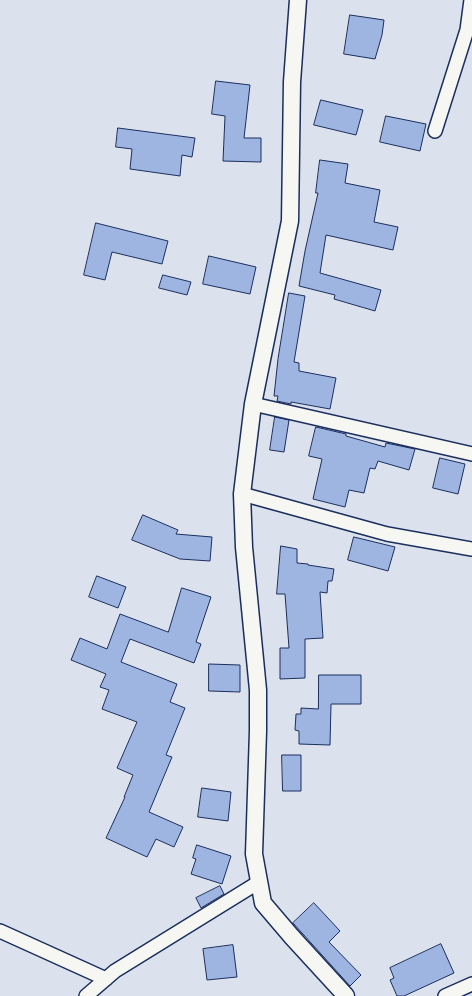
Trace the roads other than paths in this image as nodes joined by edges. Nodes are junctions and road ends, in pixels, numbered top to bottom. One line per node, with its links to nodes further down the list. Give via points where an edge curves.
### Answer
1 (298, 0): 4 (street, via 292,82 290,221)
2 (471, 0): 3 (street, via 468,30)
3 (435, 131)
4 (254, 404): 5 (street); 6 (street)
5 (472, 454)
6 (242, 494): 7 (street, via 387,534); 8 (street, via 244,547 258,690 254,854)
7 (472, 549)
8 (259, 882): 10 (street, via 115,970); 13 (street, via 263,903)
9 (0, 931): 10 (street)
10 (106, 979): 12 (street)
11 (472, 984): 14 (street)
12 (86, 996)
13 (346, 996)
14 (445, 996)

